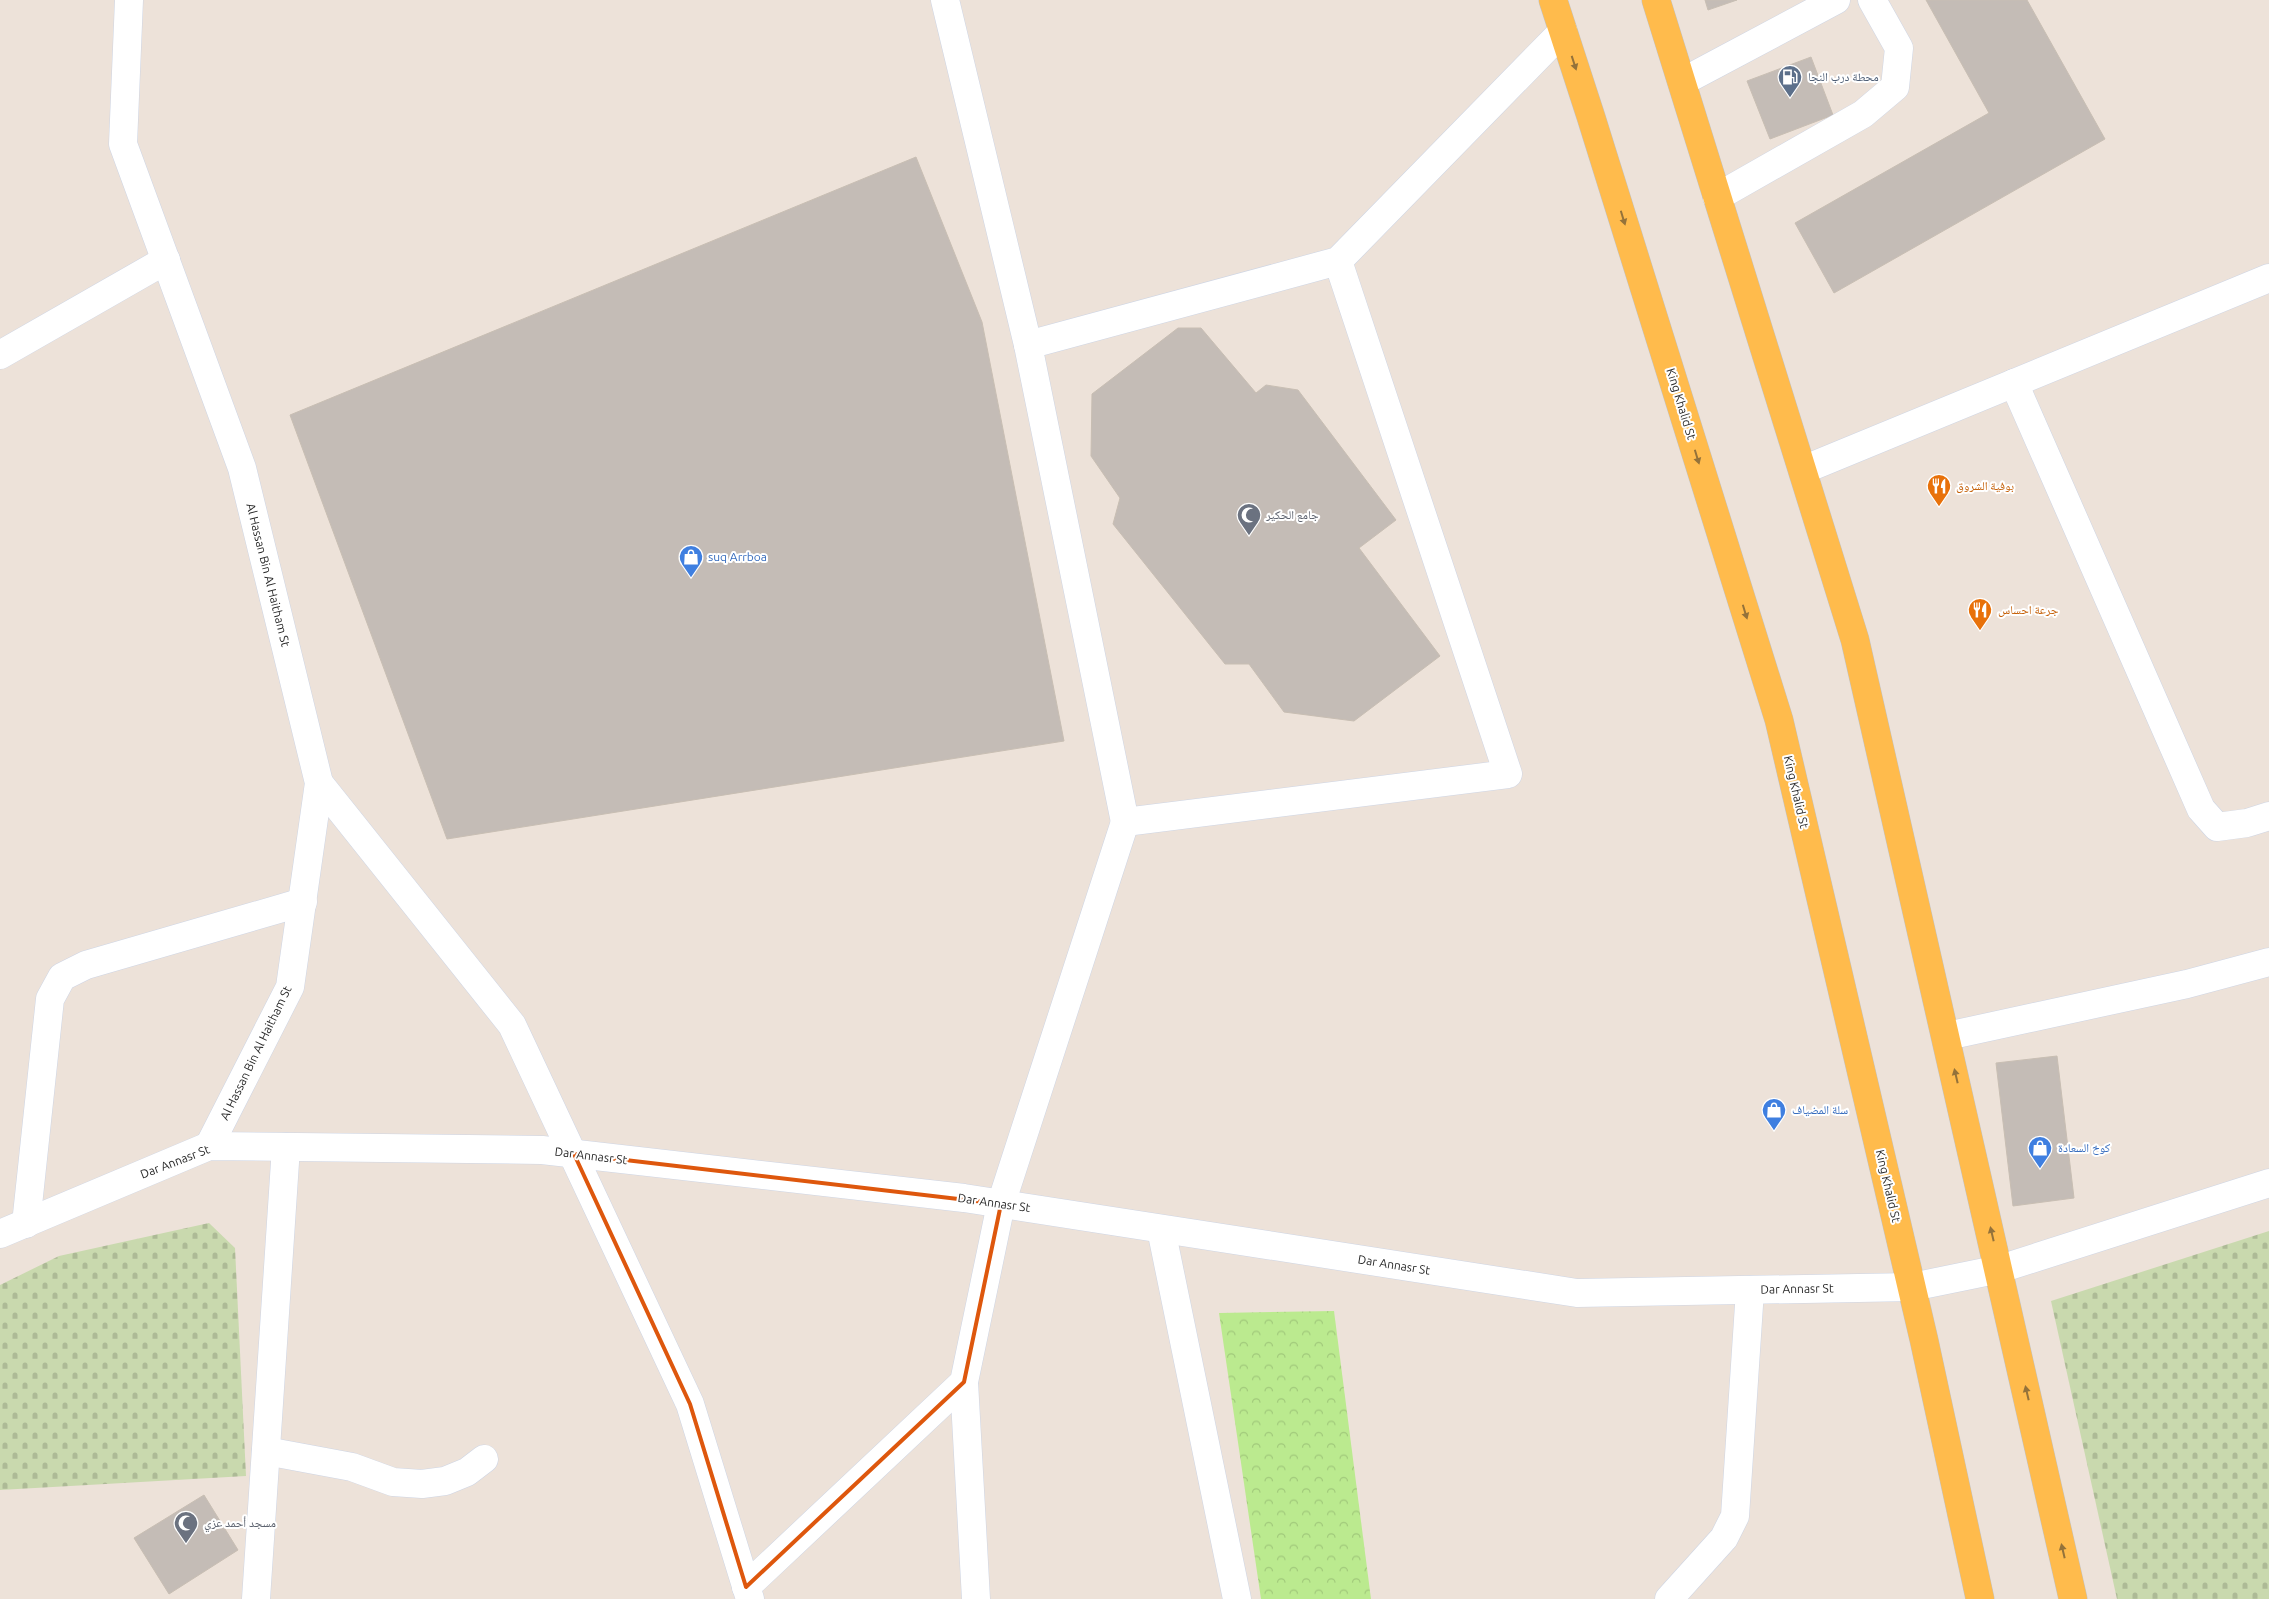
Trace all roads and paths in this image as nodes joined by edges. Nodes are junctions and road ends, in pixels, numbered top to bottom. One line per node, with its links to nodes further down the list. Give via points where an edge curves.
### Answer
1 (129, 0): 10 (street, Al Hassan Bin Al Haitham St, via 123,144)
2 (945, 0): 13 (street)
3 (1553, 0): 7 (main road, King Khalid St)
4 (1656, 0): 8 (main road)
5 (1836, 0): 8 (street)
6 (1872, 0): 9 (street, via 1899,48 1895,87 1863,114)
7 (1563, 31): 11 (street); 32 (main road, King Khalid St, one-way to 32, via 1779,720)
8 (1682, 82): 9 (main road)
9 (1718, 196): 16 (main road)
10 (166, 260): 14 (street); 17 (street, Al Hassan Bin Al Haitham St, via 242,468)
11 (1338, 261): 13 (street); 19 (street, via 1508,774)
12 (2269, 278): 15 (street)
13 (1028, 345): 19 (street)
14 (0, 355)
15 (2014, 383): 16 (street); 18 (street, via 2201,810 2217,827)
16 (1803, 470): 22 (main road, via 1855,640)
17 (319, 783): 20 (street, Al Hassan Bin Al Haitham St); 25 (street, via 512,1025)
18 (2269, 816)
19 (1125, 822): 27 (street)
20 (303, 902): 23 (street, Al Hassan Bin Al Haitham St, via 290,987); 28 (street, via 86,965 62,977 50,999)
21 (2269, 962): 22 (street, via 2187,984)
22 (1947, 1036): 31 (main road, one-way to 22)
23 (209, 1146): 24 (street, Dar Annasr St); 28 (street, Dar Annasr St)
24 (286, 1147): 25 (street, Dar Annasr St, via 542,1150); 35 (street)
25 (574, 1154): 27 (street, Dar Annasr St); 37 (street, via 690,1404)
26 (2269, 1183): 31 (street, Dar Annasr St)
27 (1001, 1204): 29 (street, Dar Annasr St); 34 (street)
28 (26, 1224): 30 (street, Dar Annasr St)
29 (1161, 1229): 33 (street, Dar Annasr St, via 1577,1293); 40 (street)
30 (0, 1234)
31 (2000, 1269): 32 (street, Dar Annasr St); 43 (main road, one-way to 31)
32 (1912, 1288): 33 (street, Dar Annasr St); 42 (main road, King Khalid St)
33 (1750, 1290): 41 (street, via 1735,1516 1724,1538)
34 (964, 1382): 37 (street); 39 (street)
35 (266, 1451): 36 (street, via 352,1467 393,1482 412,1483 445,1481 467,1472); 38 (street)
36 (484, 1459)
37 (748, 1593)
38 (256, 1599)
39 (976, 1599)
40 (1237, 1599)
41 (1669, 1599)
42 (1980, 1599)
43 (2073, 1599)

